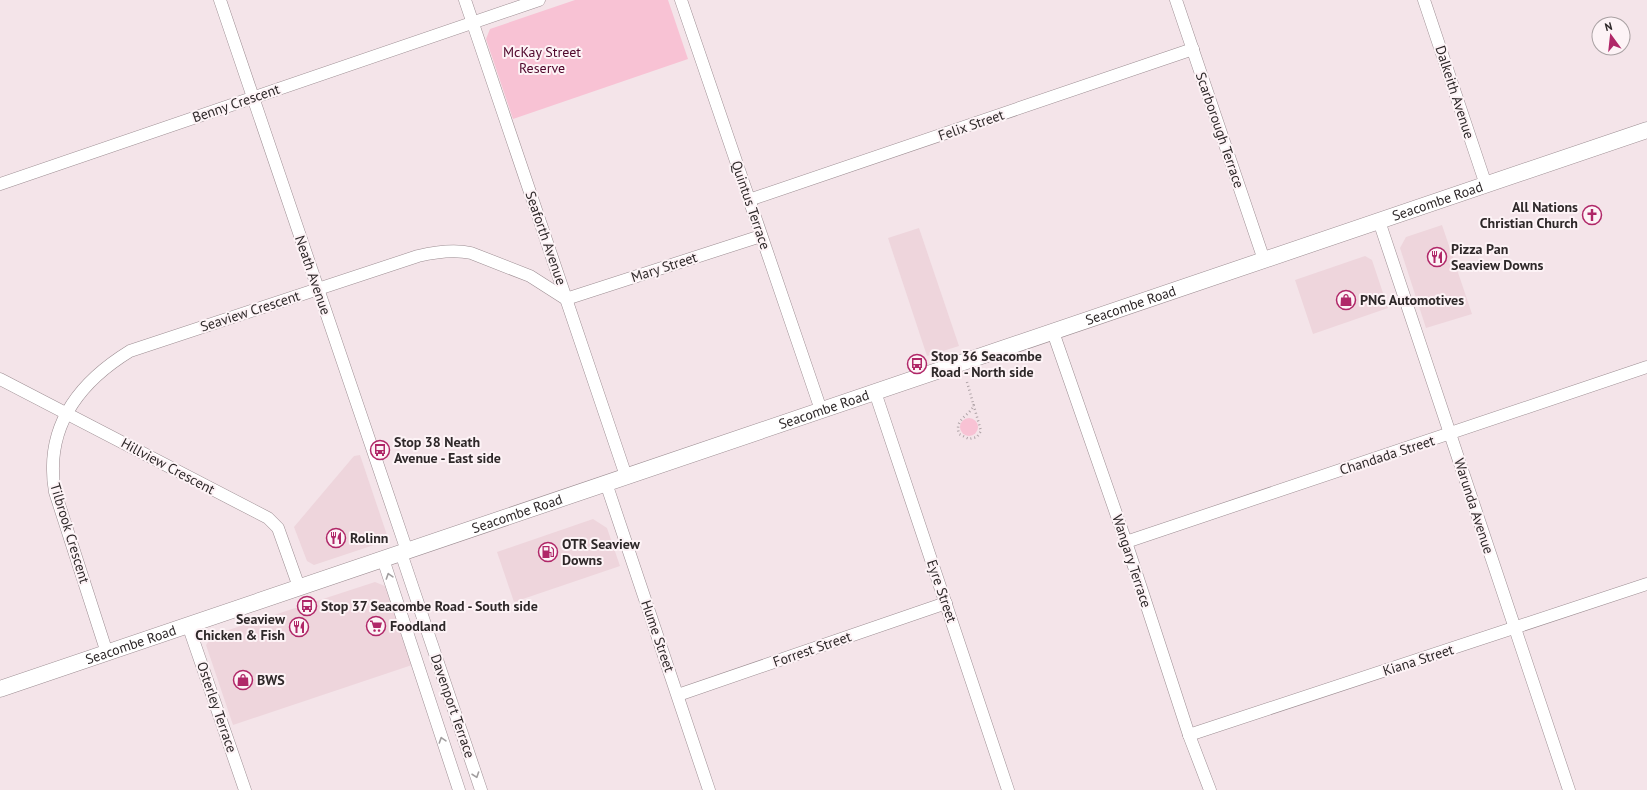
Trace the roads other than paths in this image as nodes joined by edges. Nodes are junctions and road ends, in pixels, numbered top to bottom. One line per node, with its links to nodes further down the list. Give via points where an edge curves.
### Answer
1 (220, 0): 9 (street, Neath Avenue)
2 (465, 0): 7 (street, Seaforth Avenue)
3 (539, 0): 7 (street, Benny Crescent)
4 (681, 0): 13 (street, Quintus Terrace)
5 (1176, 0): 8 (street, Scarborough Terrace)
6 (1424, 0): 12 (street, Dalkeith Avenue)
7 (472, 22): 9 (street, Benny Crescent); 18 (street, Seaforth Avenue)
8 (1193, 49): 13 (street, Felix Street); 16 (street, Scarborough Terrace)
9 (253, 97): 11 (street, Benny Crescent); 17 (street, Neath Avenue)
10 (1647, 130): 12 (main road, Seacombe Road)
11 (0, 184)
12 (1486, 185): 14 (main road, Seacombe Road)
13 (749, 200): 15 (street, Quintus Terrace)
14 (1379, 221): 16 (main road, Seacombe Road); 25 (street, Warunda Avenue)
15 (762, 236): 18 (street, Mary Street); 23 (street, Quintus Terrace)
16 (1264, 260): 19 (main road, Seacombe Road)
17 (318, 288): 18 (street, Seaview Crescent, via 418,256 461,250 530,276); 24 (street, Seaview Crescent, via 130,351 94,377); 29 (street, Neath Avenue)
18 (566, 299): 26 (street, Seaforth Avenue)
19 (1053, 332): 22 (main road, Seacombe Road); 28 (street, Wangary Terrace)
20 (1647, 367): 25 (street, Chandada Street)
21 (0, 379): 24 (street, Hillview Crescent)
22 (875, 392): 23 (main road, Seacombe Road); 33 (street, Eyre Street)
23 (821, 410): 26 (main road, Seacombe Road)
24 (65, 413): 32 (street, Hillview Crescent, via 274,523); 36 (street, Tilbrook Crescent, via 54,456 53,481)
25 (1450, 434): 28 (street, Chandada Street); 35 (street, Warunda Avenue)
26 (626, 476): 27 (main road, Seacombe Road)
27 (606, 483): 29 (main road, Seacombe Road); 38 (street, Hume Street)
28 (1126, 542): 39 (street, Wangary Terrace)
29 (404, 552): 30 (main road, Seacombe Road); 42 (street, Davenport Terrace, one-way to 42)
30 (383, 559): 32 (main road, Seacombe Road); 41 (street, Davenport Terrace, one-way to 30)
31 (1647, 584): 35 (street, Kiana Street)
32 (299, 587): 34 (main road, Seacombe Road)
33 (946, 603): 38 (street, Forrest Street); 44 (street, Eyre Street)
34 (188, 625): 36 (main road, Seacombe Road); 40 (street, Osterley Terrace)
35 (1515, 628): 39 (street, Kiana Street); 46 (street, Warunda Avenue)
36 (107, 653): 37 (main road, Seacombe Road)
37 (0, 689)
38 (678, 694): 43 (street, Hume Street)
39 (1189, 735): 45 (street, Wangary Terrace)
40 (245, 790)
41 (459, 790)
42 (481, 790)
43 (708, 790)
44 (1008, 790)
45 (1210, 790)
46 (1569, 790)

